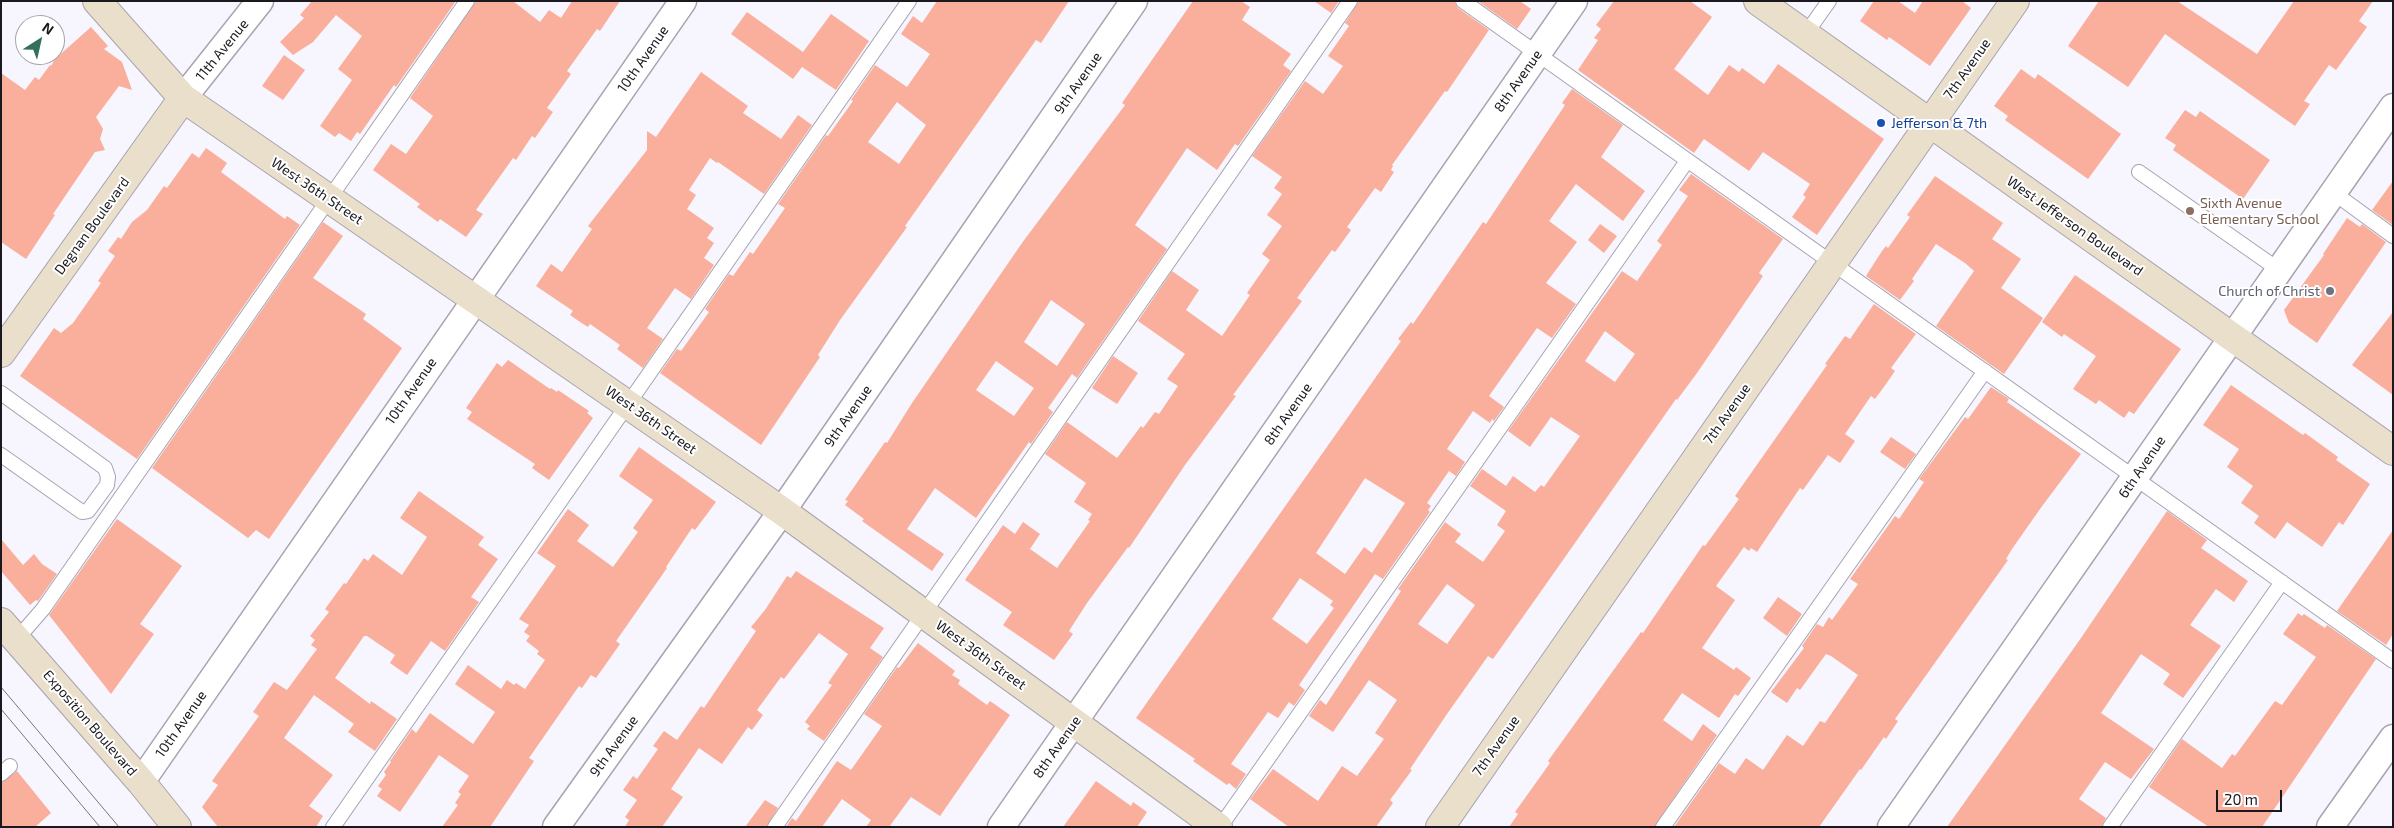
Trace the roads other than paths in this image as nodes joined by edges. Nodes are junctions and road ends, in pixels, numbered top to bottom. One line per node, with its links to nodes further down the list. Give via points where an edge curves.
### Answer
1 (97, 1): 15 (street, West 36th Street)
2 (260, 1): 15 (street, 11th Avenue)
3 (467, 1): 21 (lane)
4 (683, 1): 25 (street, 10th Avenue)
5 (909, 1): 30 (lane)
6 (1134, 1): 34 (street, 9th Avenue)
7 (1350, 1): 36 (lane)
8 (1463, 1): 14 (lane)
9 (1574, 1): 14 (street, 8th Avenue)
10 (1758, 1): 13 (street, West Jefferson Boulevard)
11 (1829, 1): 13 (lane)
12 (2014, 1): 17 (street, 7th Avenue)
13 (1805, 35): 17 (street, West Jefferson Boulevard)
14 (1537, 54): 18 (lane); 39 (street, 8th Avenue)
15 (183, 98): 21 (street, West 36th Street); 27 (street, Degnan Boulevard)
16 (2393, 107): 20 (street, 6th Avenue)
17 (1931, 122): 23 (street, 7th Avenue); 26 (street, West Jefferson Boulevard)
18 (1687, 161): 23 (lane); 47 (lane)
19 (2139, 172): 24 (lane)
20 (2334, 193): 22 (lane); 24 (street, 6th Avenue)
21 (330, 200): 25 (street, West 36th Street); 37 (lane, via 43,608)
22 (2393, 236)
23 (1831, 264): 28 (lane); 48 (street, 7th Avenue)
24 (2279, 270): 26 (street, 6th Avenue)
25 (475, 299): 30 (street, West 36th Street); 41 (street, 10th Avenue)
26 (2231, 336): 31 (street, West Jefferson Boulevard); 33 (street, 6th Avenue)
27 (1, 352)
28 (1985, 371): 33 (lane); 49 (lane)
29 (4, 399): 32 (lane, via 105,468 107,485 88,511 82,512)
30 (627, 404): 34 (street, West 36th Street); 43 (lane)
31 (2393, 451)
32 (1, 455)
33 (2135, 477): 35 (lane); 50 (street, 6th Avenue)
34 (782, 511): 36 (street, West 36th Street); 44 (street, 9th Avenue)
35 (2282, 582): 38 (lane); 51 (lane)
36 (924, 614): 39 (street, West 36th Street); 45 (lane)
37 (9, 631): 41 (street, Exposition Boulevard)
38 (2393, 661)
39 (1074, 723): 46 (street, 8th Avenue); 47 (street, West 36th Street)
40 (2393, 738): 52 (street)
41 (141, 782): 42 (street, Exposition Boulevard)
42 (177, 827)
43 (333, 827)
44 (556, 827)
45 (775, 827)
46 (1001, 827)
47 (1219, 827)
48 (1440, 827)
49 (1664, 827)
50 (1891, 827)
51 (2110, 827)
52 (2330, 827)

